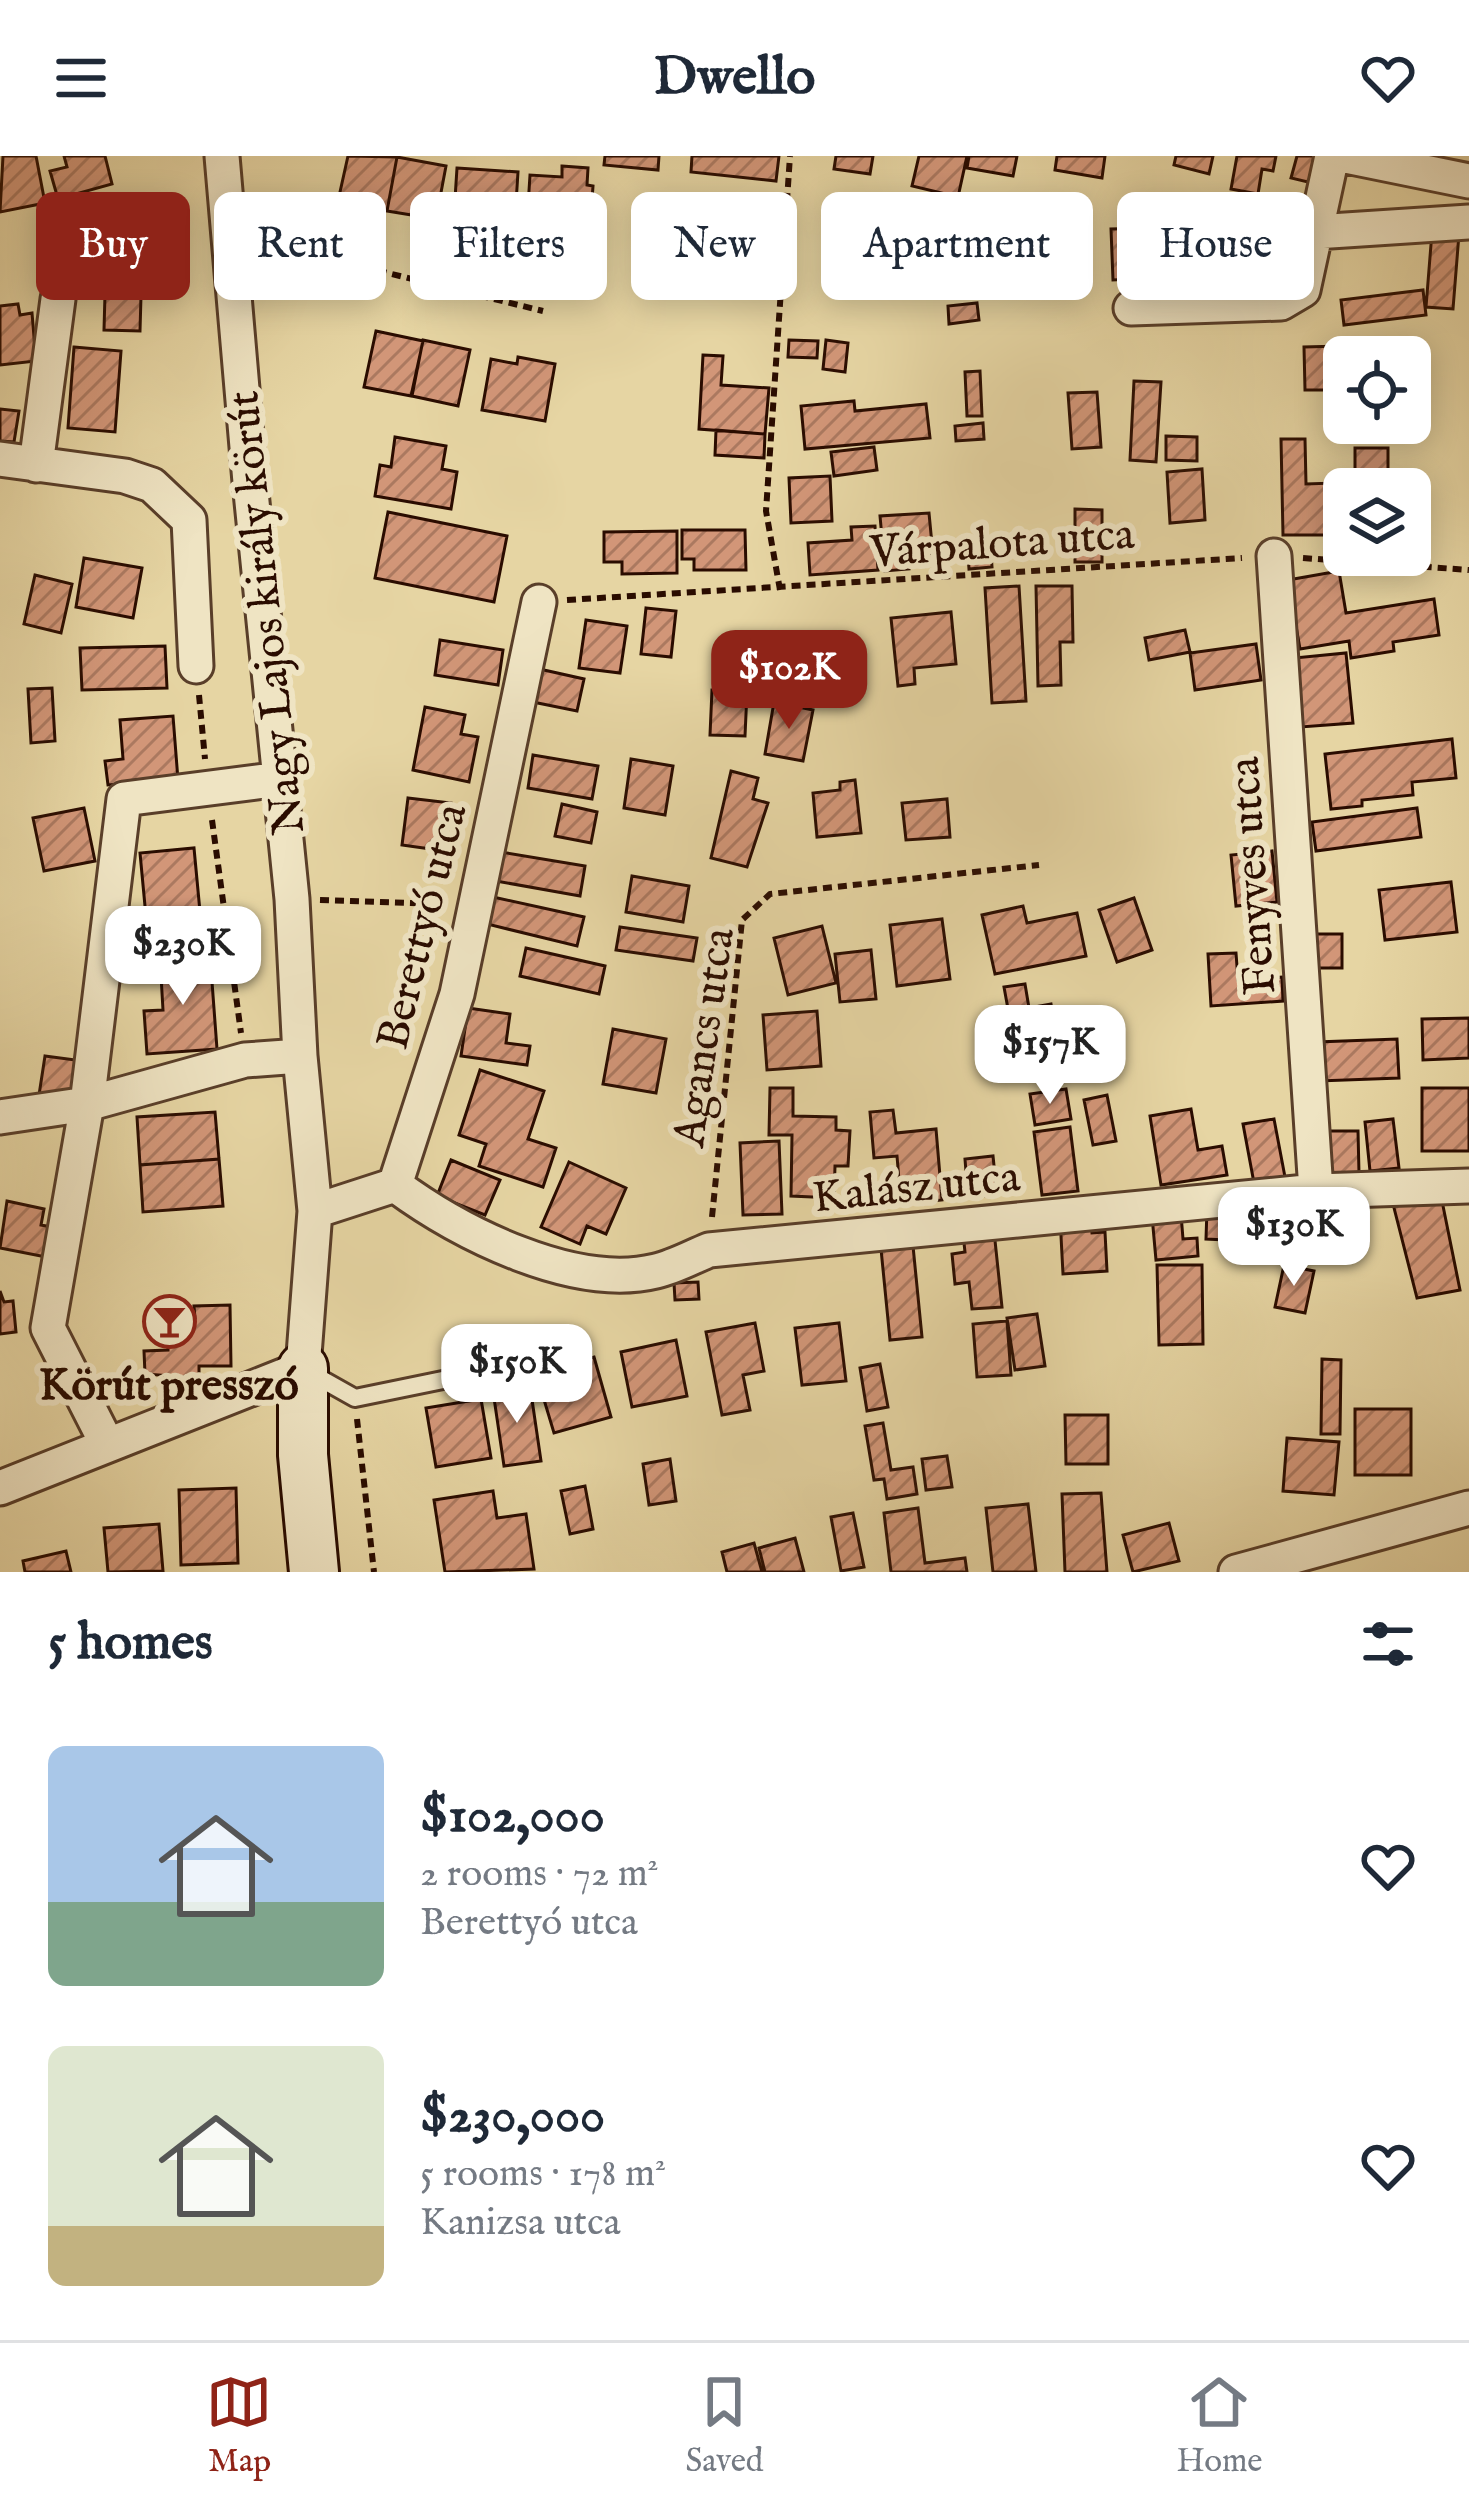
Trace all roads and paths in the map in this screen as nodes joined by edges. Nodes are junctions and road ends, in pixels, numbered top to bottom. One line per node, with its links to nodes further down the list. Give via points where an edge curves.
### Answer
1 (222, 156): 6 (street, Nagy Lajos király körút)
2 (790, 156): 18 (path, via 766,512)
3 (1332, 156): 8 (street)
4 (1346, 156): 5 (street)
5 (1469, 181)
6 (224, 192)
7 (1469, 221): 8 (street)
8 (1316, 232): 12 (street, via 1303,290 1281,303)
9 (386, 272): 13 (path)
10 (58, 300): 15 (street)
11 (234, 300): 21 (street, Nagy Lajos király körút)
12 (1131, 308)
13 (543, 311)
14 (0, 459): 15 (street)
15 (36, 465): 20 (street, via 152,485 188,520)
16 (1274, 556): 17 (path, Várpalota utca); 18 (path, Várpalota utca); 32 (street, Fenyves utca)
17 (1469, 570)
18 (780, 590): 19 (path, Várpalota utca)
19 (539, 602): 25 (street, Berettyó utca)
20 (196, 667): 22 (path)
21 (280, 779): 22 (street); 24 (street, Nagy Lajos király körút)
22 (208, 789): 27 (path); 28 (street, via 124,799)
23 (1039, 865): 34 (path, Agancs utca, via 770,894 742,920)
24 (292, 899): 25 (path); 26 (street, Nagy Lajos király körút)
25 (475, 905): 30 (street, Berettyó utca, via 458,994)
26 (300, 1056): 27 (street); 33 (street, Nagy Lajos király körút)
27 (245, 1060): 28 (street)
28 (87, 1105): 29 (street); 38 (street, via 48,1328)
29 (0, 1117)
30 (395, 1185): 33 (street); 34 (street, Kalász utca, via 429,1210 534,1259 582,1272 658,1271)
31 (1469, 1186): 32 (street, Kalász utca)
32 (1316, 1191): 34 (street, Kalász utca)
33 (315, 1211): 36 (street, Nagy Lajos király körút)
34 (709, 1250)
35 (565, 1355): 37 (lane)
36 (303, 1368): 37 (lane); 38 (street); 41 (street, Nagy Lajos király körút)
37 (355, 1398): 42 (path)
38 (107, 1444): 39 (street)
39 (0, 1489)
40 (1469, 1508): 43 (street)
41 (314, 1572)
42 (374, 1572)
43 (1236, 1572)

